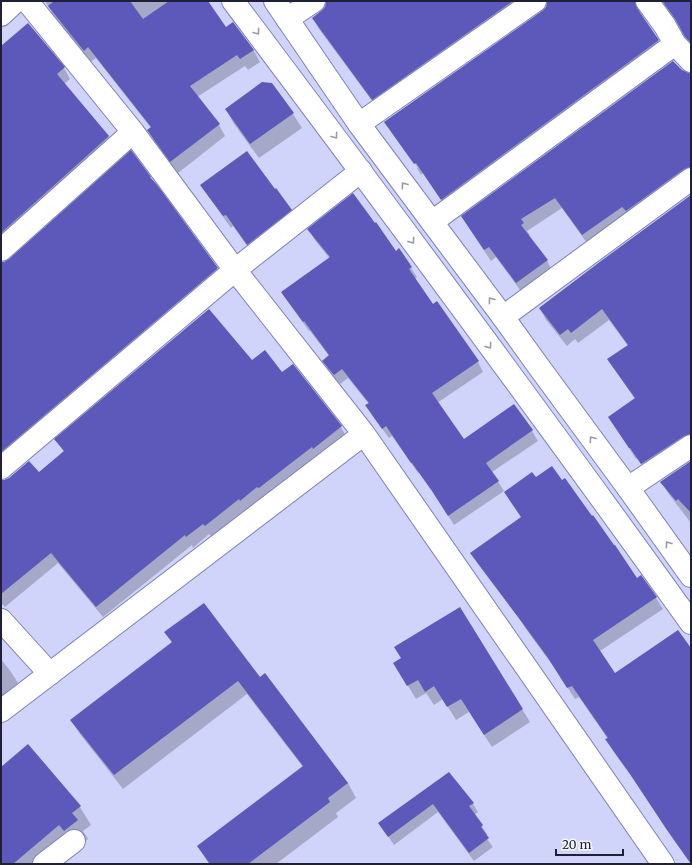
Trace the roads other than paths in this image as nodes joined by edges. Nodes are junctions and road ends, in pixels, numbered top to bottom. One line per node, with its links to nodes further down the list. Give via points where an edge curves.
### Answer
1 (16, 1): 8 (street)
2 (27, 1): 13 (street)
3 (233, 1): 14 (street, one-way to 14)
4 (275, 1): 9 (street)
5 (314, 1): 9 (street)
6 (535, 1): 12 (street)
7 (647, 1): 10 (street)
8 (1, 14)
9 (287, 19): 12 (street)
10 (675, 44): 11 (street); 16 (street)
11 (691, 61)
12 (359, 124): 16 (street, one-way to 12)
13 (133, 132): 17 (street); 18 (street)
14 (361, 171): 18 (street); 26 (street, one-way to 26)
15 (691, 179): 19 (street)
16 (432, 222): 19 (street, one-way to 16)
17 (1, 250)
18 (235, 270): 20 (street); 22 (street)
19 (503, 317): 23 (street, one-way to 19)
20 (364, 434): 27 (street); 31 (street)
21 (691, 446): 23 (street)
22 (1, 468)
23 (628, 488): 24 (street, one-way to 23)
24 (691, 576)
25 (1, 620): 27 (street)
26 (691, 623)
27 (50, 674): 28 (street)
28 (1, 712)
29 (74, 841): 30 (street)
30 (44, 864)
31 (663, 864)

